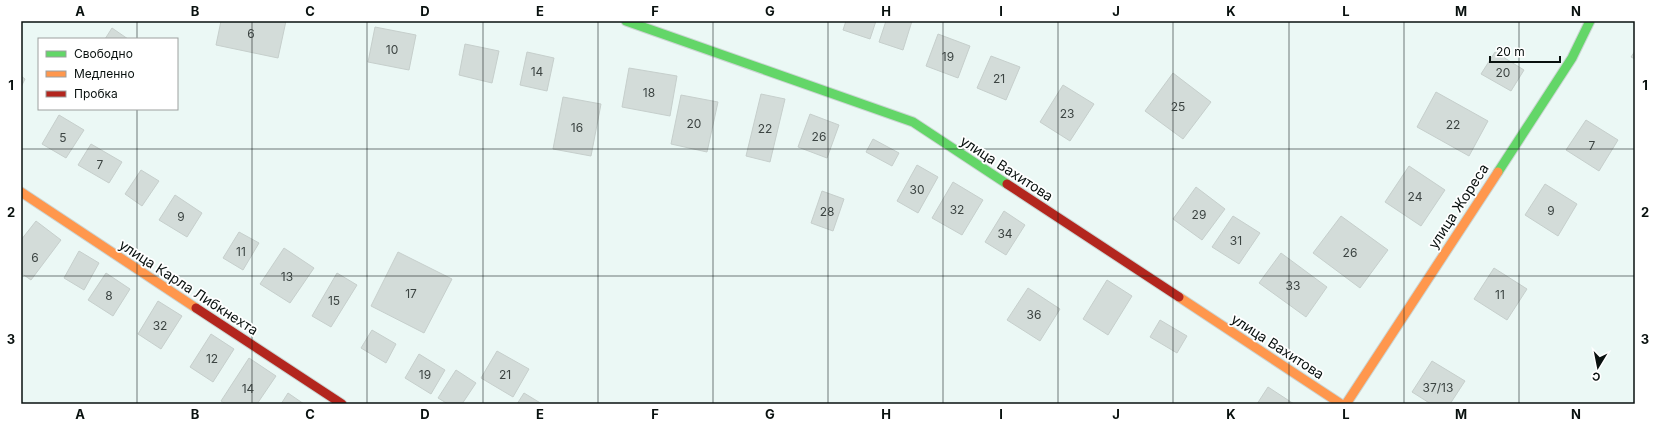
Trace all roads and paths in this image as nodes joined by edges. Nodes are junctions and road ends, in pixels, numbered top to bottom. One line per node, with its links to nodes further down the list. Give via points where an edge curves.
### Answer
1 (626, 21): 5 (street, улица Вахитова, via 913,122)
2 (1590, 21): 6 (street, улица Жореса, via 1572,58)
3 (21, 192): 4 (street, улица Карла Либкнехта)
4 (342, 404)
5 (1341, 404)
6 (1346, 404)

